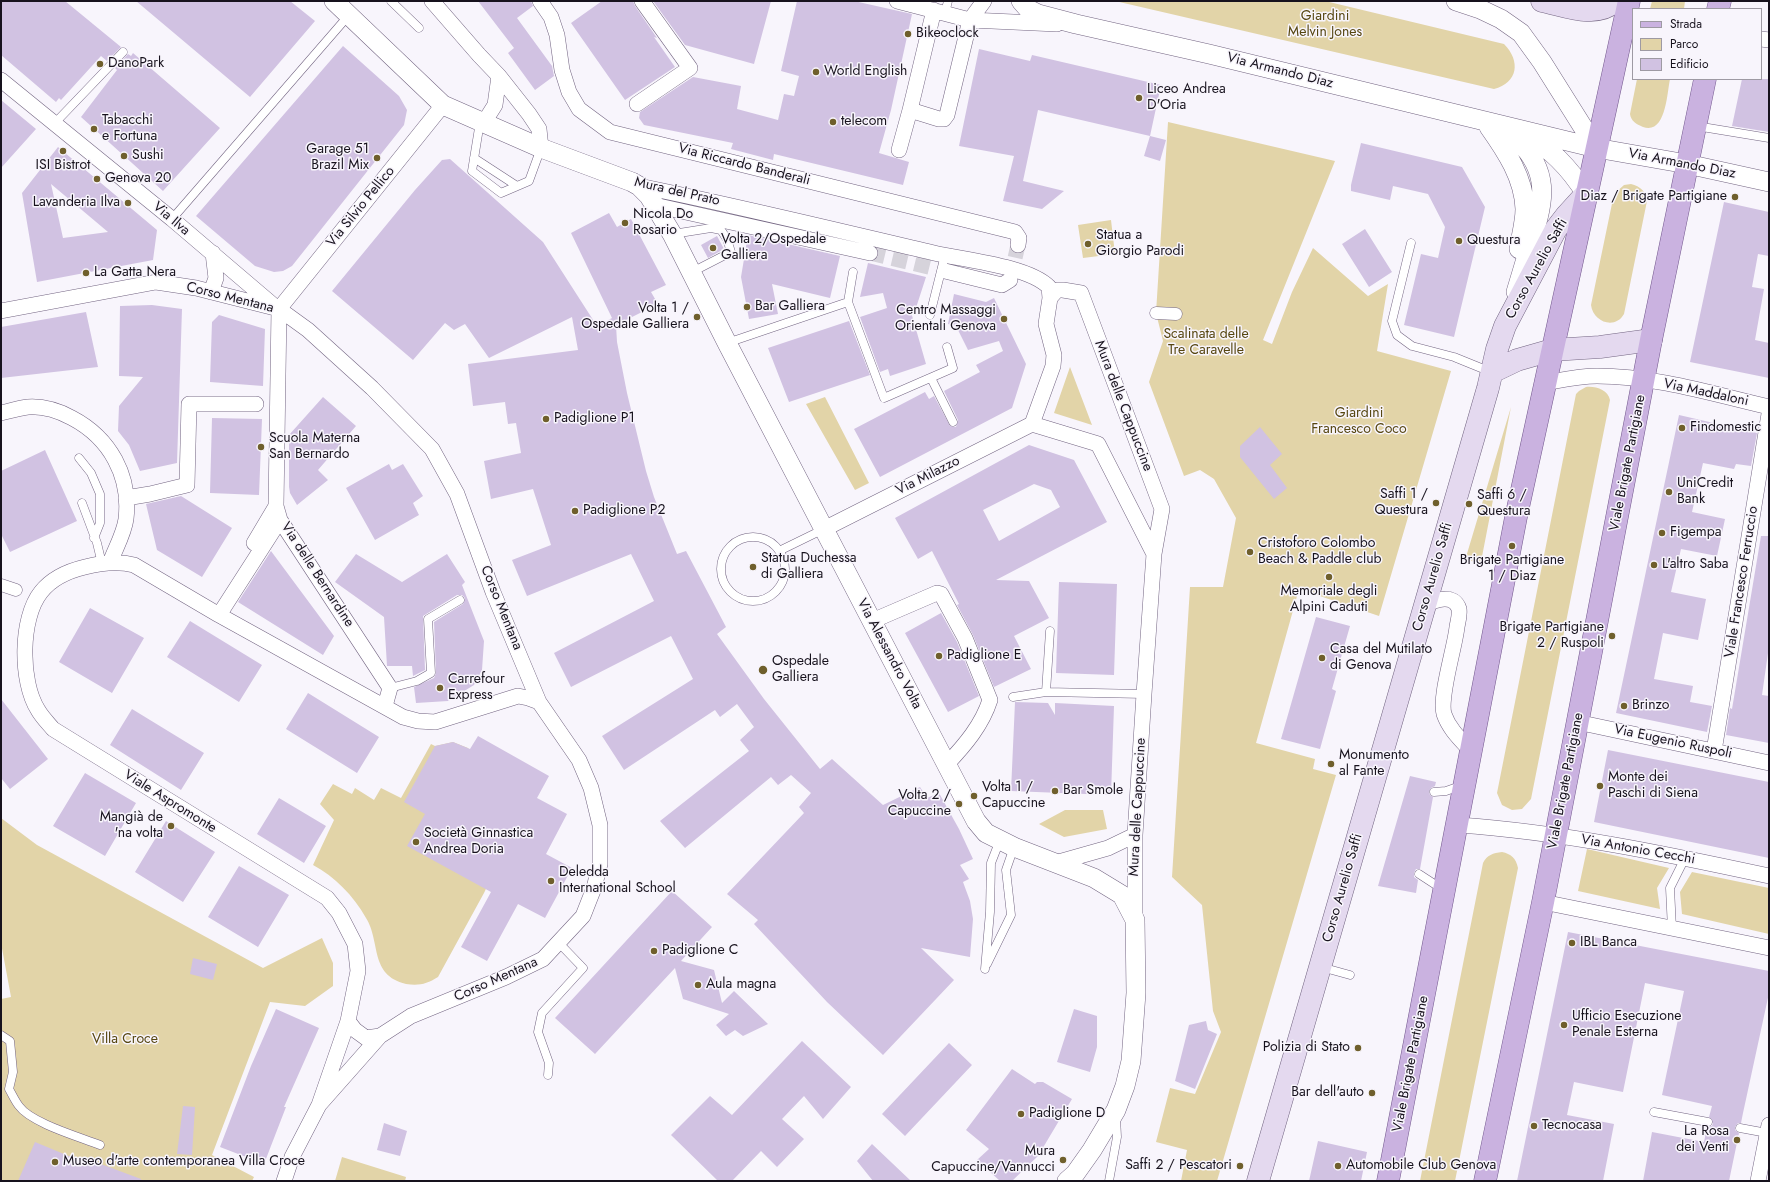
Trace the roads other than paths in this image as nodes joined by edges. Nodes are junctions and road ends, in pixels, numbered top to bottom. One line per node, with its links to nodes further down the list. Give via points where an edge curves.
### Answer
1 (334, 1): 15 (street, Mura del Prato)
2 (391, 1): 18 (lane)
3 (432, 1): 20 (street)
4 (540, 1): 44 (street, Via Riccardo Banderali, via 551,17 557,35 562,70 569,92 579,110 610,132 1015,232 1019,238)
5 (642, 1): 23 (street, via 690,68)
6 (897, 1): 14 (street, Via Armando Diaz)
7 (984, 1): 16 (street)
8 (1021, 1): 17 (street, Via Armando Diaz, via 1028,9 1038,14)
9 (1035, 1): 17 (street, Via Armando Diaz, via 1047,13)
10 (1456, 1): 32 (street, via 1501,19 1521,33)
11 (1542, 1): 12 (main road, via 1590,11 1605,8)
12 (1616, 1)
13 (1629, 1): 32 (main road, Viale Brigate Partigiane)
14 (942, 8): 16 (street, Via Armando Diaz); 25 (street)
15 (350, 14): 24 (street, Mura del Prato); 41 (lane)
16 (970, 20): 17 (street, Via Armando Diaz); 25 (street, via 944,119)
17 (1076, 24): 26 (street, Via Armando Diaz)
18 (419, 28)
19 (123, 52): 28 (lane)
20 (499, 76): 27 (street, via 495,105); 31 (street, via 539,129)
21 (1, 80): 28 (street, Via Ilva)
22 (1705, 80): 29 (main road, Viale Brigate Partigiane)
23 (637, 104)
24 (443, 105): 27 (street, Mura del Prato); 55 (street, Via Silvio Pellico)
25 (910, 110): 33 (street)
26 (1483, 120): 32 (street, Via Armando Diaz); 39 (street, via 1515,131 1543,146 1570,171); 60 (street, Corso Aurelio Saffi, via 1506,152 1518,177 1524,198 1523,222)
27 (482, 123): 31 (street, Mura del Prato); 34 (lane)
28 (54, 124): 41 (street, Via Ilva)
29 (1695, 126): 30 (lane); 35 (main road, Viale Brigate Partigiane)
30 (1769, 138)
31 (541, 148): 37 (lane, via 529,181); 38 (street, Mura del Prato)
32 (1596, 148): 35 (street, Via Armando Diaz); 39 (main road, Viale Brigate Partigiane)
33 (899, 150)
34 (474, 158): 37 (lane); 37 (lane, via 472,171 501,193)
35 (1687, 164): 36 (street, Via Armando Diaz); 61 (main road, Viale Brigate Partigiane)
36 (1769, 182)
37 (517, 186)
38 (639, 186): 40 (street, Via Alessandro Volta); 47 (street, Mura del Prato)
39 (1586, 194): 60 (main road, Corso Aurelio Saffi, via 1556,229); 64 (main road, Viale Brigate Partigiane)
40 (654, 205): 42 (street, Via Alessandro Volta); 45 (street)
41 (172, 219): 46 (street, Via Ilva)
42 (672, 234): 49 (street, Via Alessandro Volta); 49 (lane, via 711,228 721,230 727,239 731,252)
43 (1411, 243): 65 (lane, via 1392,321 1396,335 1412,346 1454,357)
44 (1018, 245)
45 (870, 253)
46 (212, 254): 52 (street, via 216,278); 55 (street, Via Ilva)
47 (945, 255): 53 (street, Mura del Prato, via 1024,272 1043,280 1049,287); 59 (lane)
48 (945, 271): 51 (street, via 1002,285)
49 (692, 272): 62 (street, Via Alessandro Volta)
50 (853, 272): 54 (lane)
51 (1010, 280)
52 (211, 292): 55 (street, Corso Mentana); 56 (street, Corso Mentana, via 156,282)
53 (1050, 298): 74 (street, Mura del Prato, via 1046,324 1054,356 1053,366); 82 (street, Mura delle Cappuccine, via 1056,290 1080,293 1162,509)
54 (848, 302): 62 (lane); 66 (lane, via 884,398)
55 (279, 309): 78 (street, Via delle Bernardine); 96 (street, Corso Mentana, via 308,330 372,388 432,449 457,494 493,592)
56 (1, 311)
57 (1156, 313): 58 (street)
58 (1176, 314)
59 (930, 315)
60 (1506, 323): 65 (main road, Corso Aurelio Saffi)
61 (1651, 340): 64 (main road); 67 (main road, Viale Brigate Partigiane)
62 (727, 343): 79 (street, Via Alessandro Volta)
63 (947, 347): 66 (lane, via 953,368)
64 (1552, 350): 65 (main road, via 1517,360); 68 (main road, Viale Brigate Partigiane)
65 (1492, 372): 88 (main road, Corso Aurelio Saffi)
66 (931, 378): 73 (lane)
67 (1643, 380): 68 (street, Viale Brigate Partigiane, via 1597,376); 70 (street, Via Maddaloni); 98 (main road, Viale Brigate Partigiane)
68 (1545, 383): 99 (main road, Viale Brigate Partigiane, via 1516,517)
69 (256, 404): 76 (street, via 189,404 187,485)
70 (1769, 407)
71 (1, 413): 76 (street, via 29,407 43,408 61,413 93,431 115,458)
72 (1769, 414): 100 (street, Viale Francesco Ferruccio)
73 (953, 422)
74 (1032, 424): 79 (street, Via Milazzo); 82 (street, via 1098,444)
75 (79, 458): 80 (lane, via 91,473 100,494 100,523)
76 (126, 498): 83 (street, via 126,520)
77 (82, 502): 80 (lane)
78 (278, 513): 86 (street); 89 (street); 92 (street, Via delle Bernardine)
79 (824, 529): 81 (lane); 90 (street, Via Alessandro Volta)
80 (94, 538): 83 (lane)
81 (779, 550): 81 (lane, via 784,562 785,575 780,587 771,596 760,601 747,601 735,596 726,588 721,576 721,564 725,552 734,543 746,537 758,537 770,542)
82 (1154, 554): 94 (street, Mura delle Cappuccine)
83 (106, 563): 89 (street, Viale Aspromonte, via 123,562 134,565); 122 (street, Viale Aspromonte, via 76,569 53,580 41,592 31,611 24,653 30,692 37,709 53,729 327,898 339,913 355,944 358,971)
84 (1, 585): 85 (street)
85 (16, 590)
86 (219, 599)
87 (460, 600): 92 (lane, via 428,619 430,673)
88 (1425, 605): 99 (street, via 1438,599 1449,599 1455,602 1458,608 1456,639 1444,697 1444,714 1453,731); 120 (main road, Corso Aurelio Saffi)
89 (219, 615): 97 (street, Viale Aspromonte)
90 (872, 621): 102 (street, Via Alessandro Volta); 102 (street, via 937,593 941,594 966,638 990,700 969,740)
91 (1050, 631): 93 (lane)
92 (390, 688): 97 (street)
93 (1046, 692): 94 (lane); 95 (lane)
94 (1144, 694): 106 (street, Mura delle Cappuccine)
95 (1013, 697)
96 (539, 702): 97 (street, Viale Aspromonte, via 518,696 435,722 418,721); 118 (street, Corso Mentana, via 579,760 600,825 600,864 594,888 583,916)
97 (385, 706)
98 (1577, 722): 100 (street, Via Eugenio Ruspoli); 107 (main road, Viale Brigate Partigiane)
99 (1471, 751): 103 (main road, Viale Brigate Partigiane)
100 (1714, 751): 101 (street, Via Eugenio Ruspoli)
101 (1769, 763)
102 (947, 764): 108 (street, Via Alessandro Volta, via 976,821 986,833)
103 (1465, 784): 104 (lane, via 1446,791); 105 (main road, Viale Brigate Partigiane)
104 (1434, 792)
105 (1458, 825): 107 (street, Via Antonio Cecchi); 114 (main road, Viale Brigate Partigiane)
106 (1135, 835): 110 (street, via 1108,848); 116 (street, Mura delle Cappuccine)
107 (1555, 836): 109 (street, Via Antonio Cecchi); 115 (main road, Viale Brigate Partigiane)
108 (1007, 844): 108 (lane, via 991,863 985,969 1011,916 1006,870); 110 (street, Via Alessandro Volta)
109 (1685, 858): 112 (street, Via Antonio Cecchi); 117 (lane, via 1670,888)
110 (1055, 863): 113 (street, Via Alessandro Volta)
111 (1420, 874): 114 (lane)
112 (1769, 876)
113 (1094, 878): 116 (street, Mura delle Cappuccine, via 1122,895)
114 (1445, 890): 137 (main road, Viale Brigate Partigiane)
115 (1544, 902): 117 (street); 138 (main road, Viale Brigate Partigiane)
116 (1135, 920): 127 (street, Mura delle Cappuccine, via 1136,993 1131,1061)
117 (1672, 929): 119 (street)
118 (559, 943): 124 (street, Corso Mentana, via 543,959 411,1016); 125 (lane, via 583,968 542,1013 538,1032 550,1063)
119 (1769, 948)
120 (1320, 966): 121 (lane); 136 (main road, Corso Aurelio Saffi)
121 (1350, 975)
122 (348, 1021): 124 (street, via 366,1038); 126 (street, Corso Mentana)
123 (1, 1035): 132 (lane, via 10,1041 13,1072 9,1089 19,1107 53,1127)
124 (380, 1036): 126 (street, Corso Mentana)
125 (548, 1075)
126 (319, 1105): 133 (street, Corso Mentana, via 292,1157)
127 (1116, 1110): 134 (street, Mura delle Cappuccine, via 1092,1150); 135 (lane, Mura delle Cappuccine, via 1116,1137)
128 (1654, 1112): 129 (lane)
129 (1708, 1122)
130 (1740, 1128): 131 (lane)
131 (1768, 1129): 139 (street)
132 (100, 1145)
133 (284, 1181)
134 (1067, 1181)
135 (1109, 1181)
136 (1258, 1181)
137 (1388, 1181)
138 (1485, 1181)
139 (1758, 1181)

